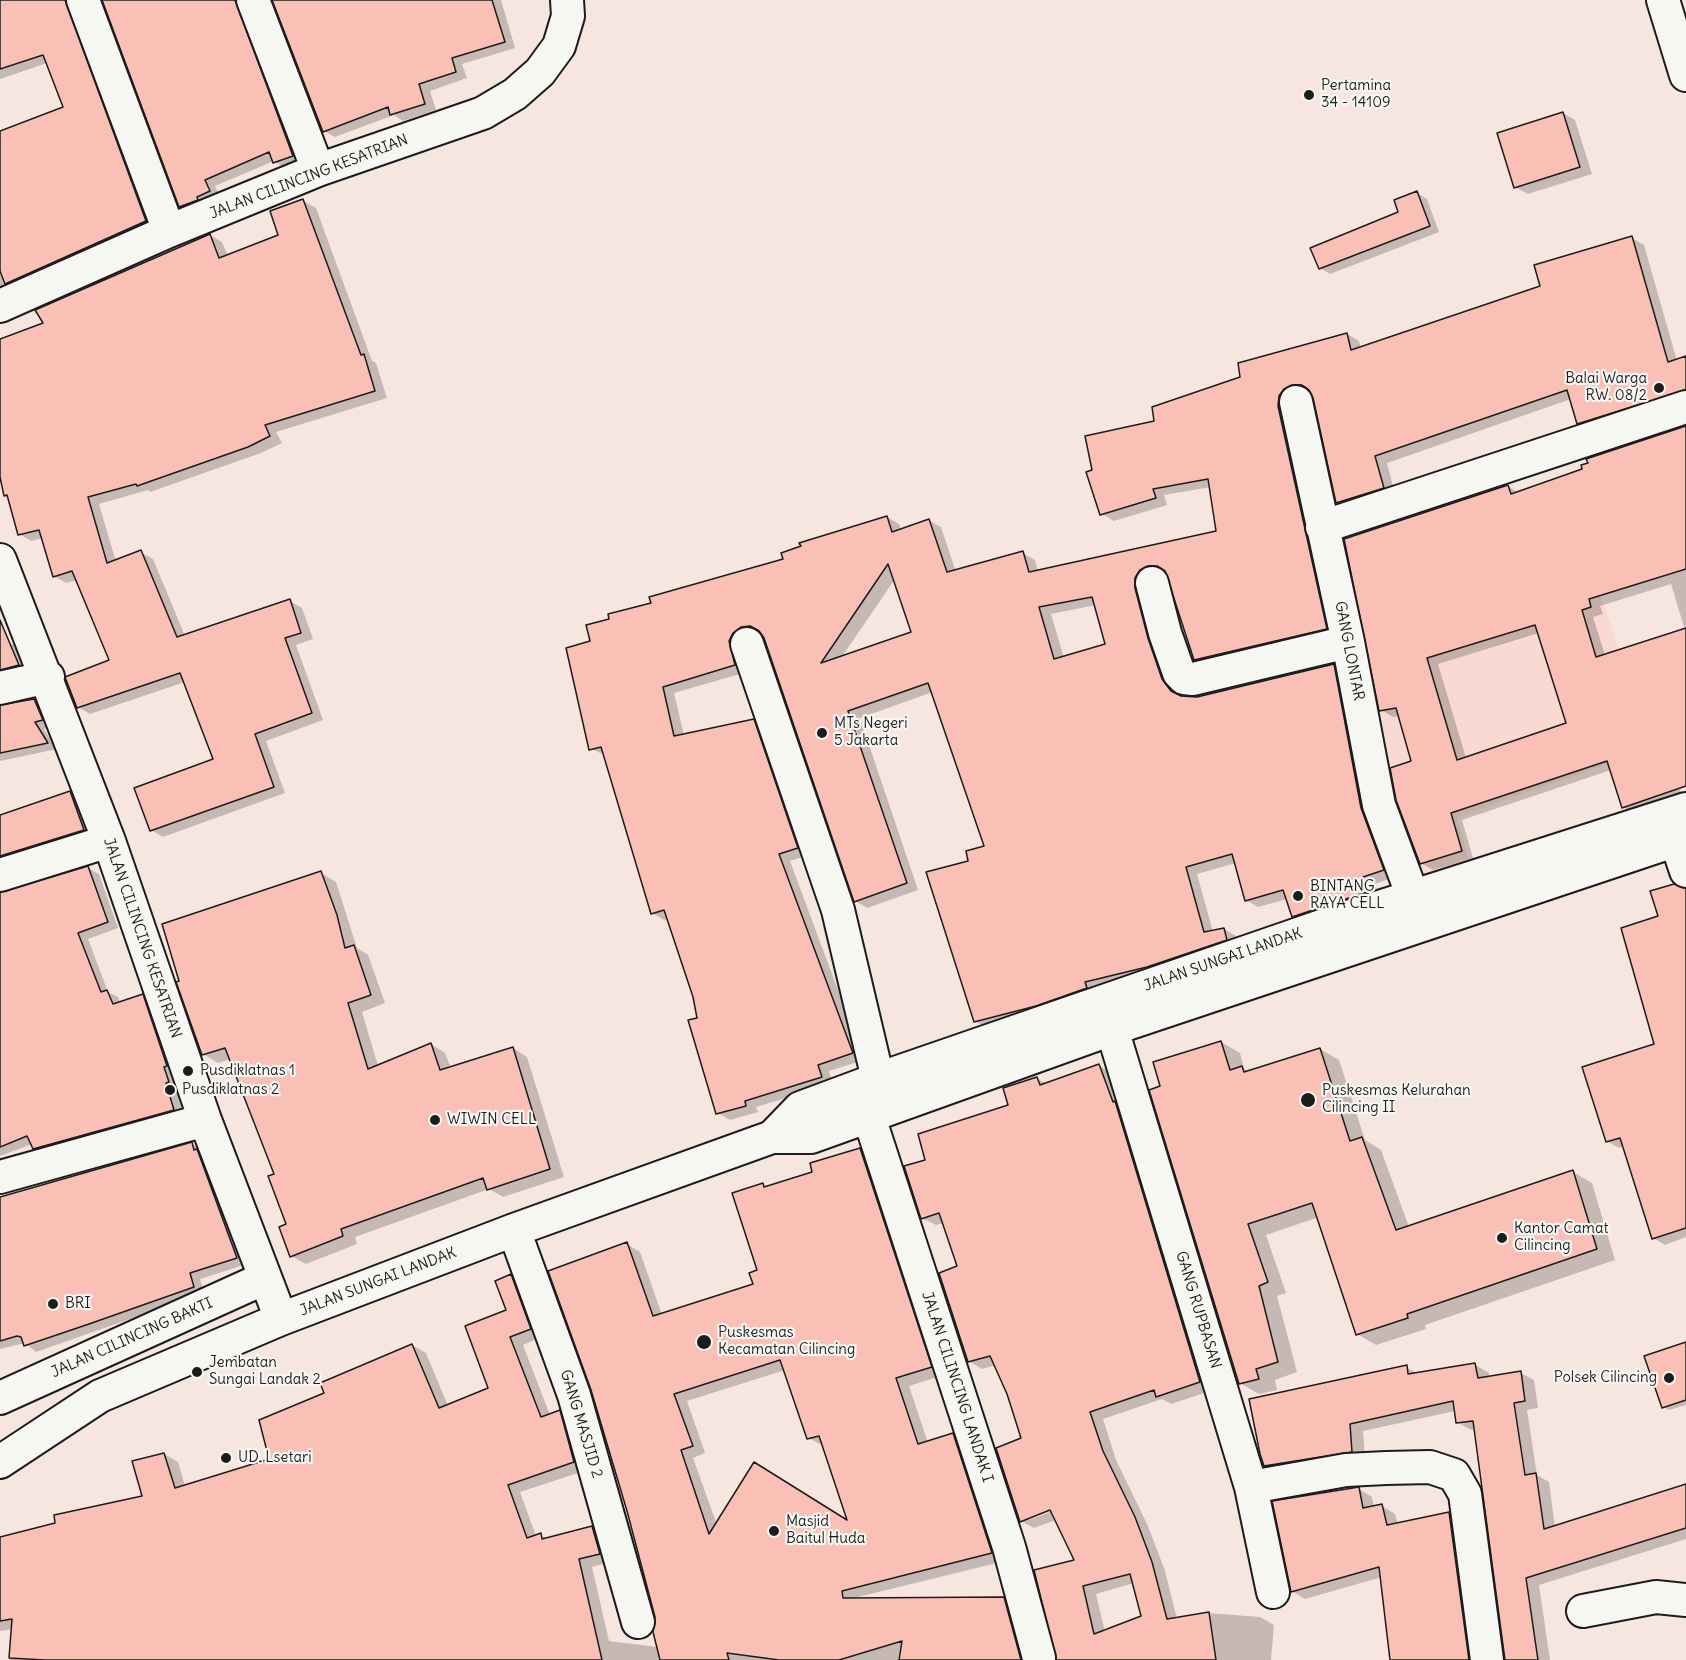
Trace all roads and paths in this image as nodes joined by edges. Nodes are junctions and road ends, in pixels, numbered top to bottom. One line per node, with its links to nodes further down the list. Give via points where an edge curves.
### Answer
1 (83, 0): 7 (street)
2 (252, 0): 6 (street)
3 (567, 0): 6 (street, JALAN CILINCING KESATRIAN, via 568,16 559,46 540,72 515,94 483,113)
4 (1663, 0): 5 (street)
5 (1686, 75)
6 (318, 170): 7 (street, JALAN CILINCING KESATRIAN)
7 (169, 231): 8 (street, JALAN CILINCING KESATRIAN)
8 (0, 305)
9 (1296, 402): 11 (street, GANG LONTAR)
10 (1686, 407): 11 (street)
11 (1322, 527): 14 (street, GANG LONTAR)
12 (0, 560): 16 (street, JALAN CILINCING KESATRIAN)
13 (1152, 583): 14 (street, via 1165,633 1184,678)
14 (1348, 642): 23 (street, GANG LONTAR, via 1379,805)
15 (747, 644): 27 (street, via 838,910)
16 (48, 677): 17 (street); 20 (street, JALAN CILINCING KESATRIAN)
17 (0, 688)
18 (1686, 809): 23 (street, JALAN SUNGAI LANDAK)
19 (1681, 839): 21 (street); 25 (street, JALAN SUNGAI LANDAK)
20 (109, 841): 22 (street); 29 (street, JALAN CILINCING KESATRIAN)
21 (1686, 870)
22 (0, 875)
23 (1413, 897): 24 (street, JALAN SUNGAI LANDAK)
24 (1291, 937): 25 (street); 27 (street, JALAN SUNGAI LANDAK)
25 (1300, 967): 26 (street, JALAN SUNGAI LANDAK)
26 (1112, 1029): 28 (street, JALAN SUNGAI LANDAK); 37 (street, GANG RUPBASAN)
27 (878, 1078): 30 (street, JALAN SUNGAI LANDAK, via 800,1108)
28 (869, 1117): 30 (street, JALAN SUNGAI LANDAK, via 812,1137); 42 (street, JALAN CILINCING LANDAK I, via 1009,1547)
29 (205, 1120): 31 (street); 33 (street, JALAN CILINCING KESATRIAN)
30 (772, 1137): 32 (street, JALAN SUNGAI LANDAK)
31 (0, 1177)
32 (514, 1230): 34 (street, JALAN SUNGAI LANDAK); 41 (street, GANG MASJID 2, via 574,1395)
33 (265, 1278): 34 (street, JALAN CILINCING KESATRIAN); 35 (street, JALAN CILINCING BAKTI)
34 (281, 1319): 36 (street, JALAN SUNGAI LANDAK, via 100,1396)
35 (0, 1398)
36 (0, 1462)
37 (1251, 1487): 38 (street, GANG RUPBASAN); 43 (street, via 1346,1470 1430,1467 1454,1475 1465,1494)
38 (1273, 1593)
39 (1686, 1600): 40 (street, via 1656,1597)
40 (1583, 1611)
41 (638, 1622)
42 (1039, 1658)
43 (1487, 1660)

